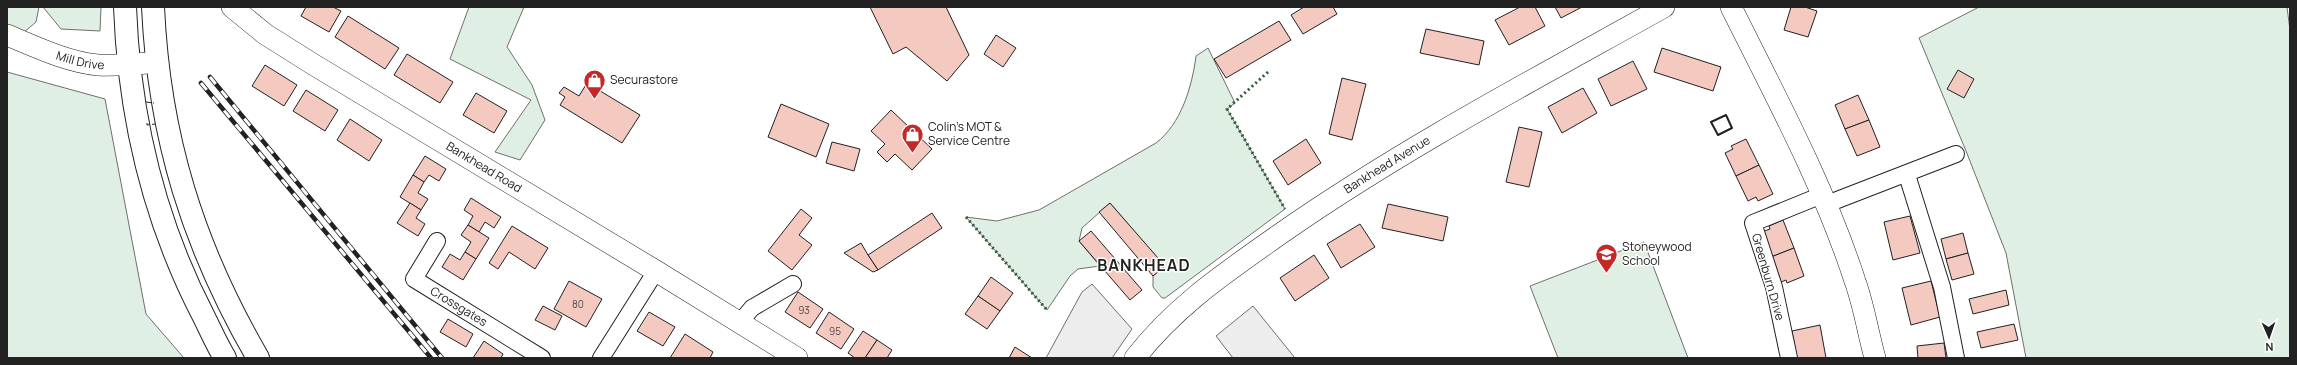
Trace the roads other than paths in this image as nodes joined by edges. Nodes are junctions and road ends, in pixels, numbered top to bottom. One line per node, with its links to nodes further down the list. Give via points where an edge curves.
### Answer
1 (125, 7): 8 (main road)
2 (153, 7): 7 (main road)
3 (232, 7): 13 (street, Bankhead Road, via 265,34)
4 (1664, 7): 21 (street, Bankhead Avenue, via 1427,139 1314,210 1206,286 1155,332)
5 (1731, 7): 11 (street)
6 (7, 35): 8 (street, Mill Drive, via 78,61 100,65)
7 (157, 62): 8 (street, Mill Drive); 17 (main road, via 165,118 188,209 227,302)
8 (128, 65): 16 (main road, via 147,166 166,231 193,296)
9 (1956, 154): 10 (street, Greenburn Drive)
10 (1907, 175): 11 (street, Greenburn Drive); 24 (street, via 1942,287)
11 (1825, 200): 22 (street, Greenburn Drive, via 1752,223 1774,287); 23 (street, via 1856,282)
12 (436, 242): 18 (street, Crossgates, via 414,279)
13 (656, 271): 15 (street, Bankhead Road); 19 (street)
14 (793, 284): 15 (street, via 752,308)
15 (740, 322): 20 (street, Bankhead Road)
16 (225, 358)
17 (258, 358)
18 (542, 358)
19 (601, 358)
20 (797, 358)
21 (1135, 358)
22 (1789, 358)
23 (1874, 358)
24 (1956, 358)

